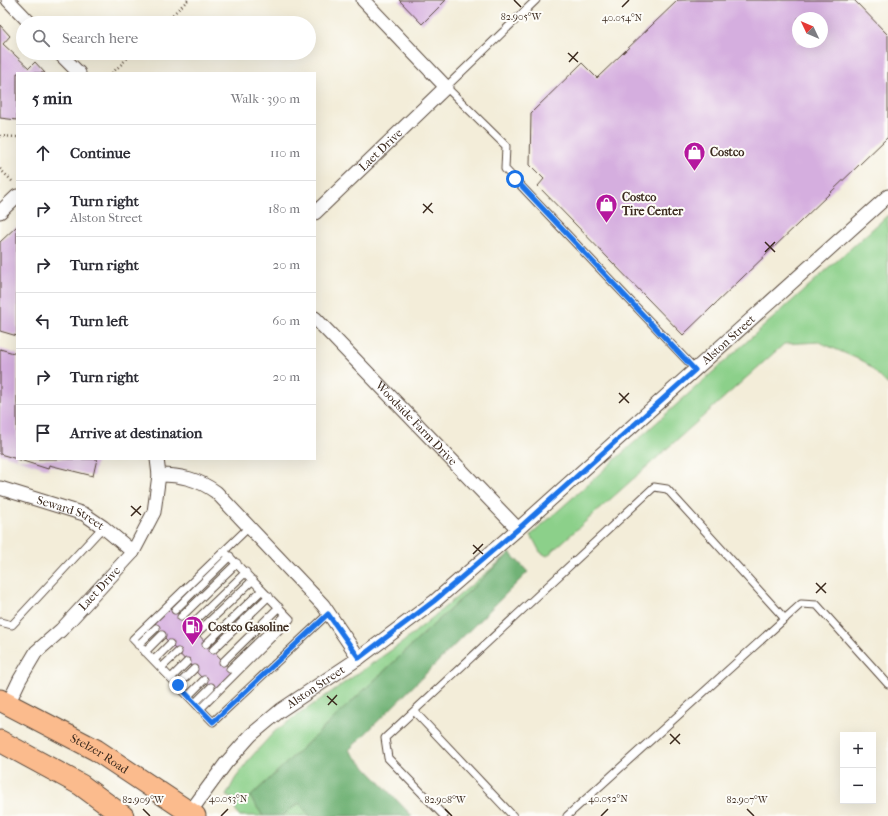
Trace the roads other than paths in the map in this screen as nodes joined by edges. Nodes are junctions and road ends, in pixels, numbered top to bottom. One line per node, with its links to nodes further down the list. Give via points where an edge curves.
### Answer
1 (8, 0): 4 (street)
2 (363, 0): 7 (street)
3 (536, 0): 7 (lane)
4 (23, 16)
5 (66, 60): 6 (street)
6 (77, 72)
7 (446, 87): 11 (street, Laet Drive); 13 (lane, via 506,146 505,169)
8 (888, 196): 13 (street, Alston Street)
9 (16, 197): 10 (street)
10 (0, 212)
11 (316, 213)
12 (316, 319): 19 (street, Woodside Farm Drive)
13 (695, 370): 19 (street, Alston Street)
14 (157, 460): 15 (street, Laet Drive)
15 (159, 475): 18 (street, via 178,475 202,482 216,492); 20 (street, Laet Drive, via 154,512)
16 (0, 488): 17 (street, Seward Street, via 84,514)
17 (103, 526): 20 (street, Seward Street); 33 (lane, via 12,625)
18 (249, 527): 21 (lane); 29 (street)
19 (518, 529): 44 (street, Alston Street, via 434,601)
20 (133, 552): 57 (street, Laet Drive, via 61,630 36,652)
21 (227, 553): 22 (lane); 28 (lane); 40 (lane, via 133,639)
22 (237, 563): 23 (lane); 31 (lane)
23 (246, 572): 24 (lane); 34 (lane)
24 (253, 580): 25 (lane); 36 (lane)
25 (262, 590): 26 (lane); 39 (lane)
26 (269, 596): 27 (lane); 41 (lane)
27 (280, 607): 30 (lane); 47 (lane)
28 (175, 610)
29 (328, 614): 44 (street); 59 (lane, via 213,722)
30 (286, 615): 50 (lane); 59 (lane, via 290,619)
31 (181, 617)
32 (785, 619): 53 (lane, via 801,604 817,605); 60 (lane, via 667,489 654,487); 66 (lane)
33 (0, 622)
34 (190, 626)
35 (156, 628): 40 (lane)
36 (197, 633)
37 (162, 635): 42 (lane)
38 (170, 644): 45 (lane)
39 (206, 644)
40 (138, 645): 42 (lane)
41 (213, 650)
42 (145, 652): 45 (lane)
43 (178, 652): 48 (lane)
44 (359, 658): 62 (street, Alston Street, via 281,710 251,735 226,763)
45 (154, 660): 48 (lane)
46 (187, 662): 51 (lane)
47 (223, 662)
48 (161, 668): 51 (lane)
49 (194, 669): 54 (lane)
50 (230, 669)
51 (171, 678): 54 (lane)
52 (204, 680): 56 (lane)
53 (888, 684)
54 (178, 685): 56 (lane)
55 (211, 687): 58 (lane)
56 (188, 696): 58 (lane)
57 (4, 702): 62 (main road, Stelzer Road, via 96,750)
58 (195, 703): 59 (lane)
59 (200, 709)
60 (414, 711): 64 (lane, via 385,738 388,758); 65 (lane)
61 (0, 741): 63 (main road, via 81,785)
62 (192, 814)
63 (123, 816)
64 (444, 816)
65 (513, 816)
66 (567, 816)

